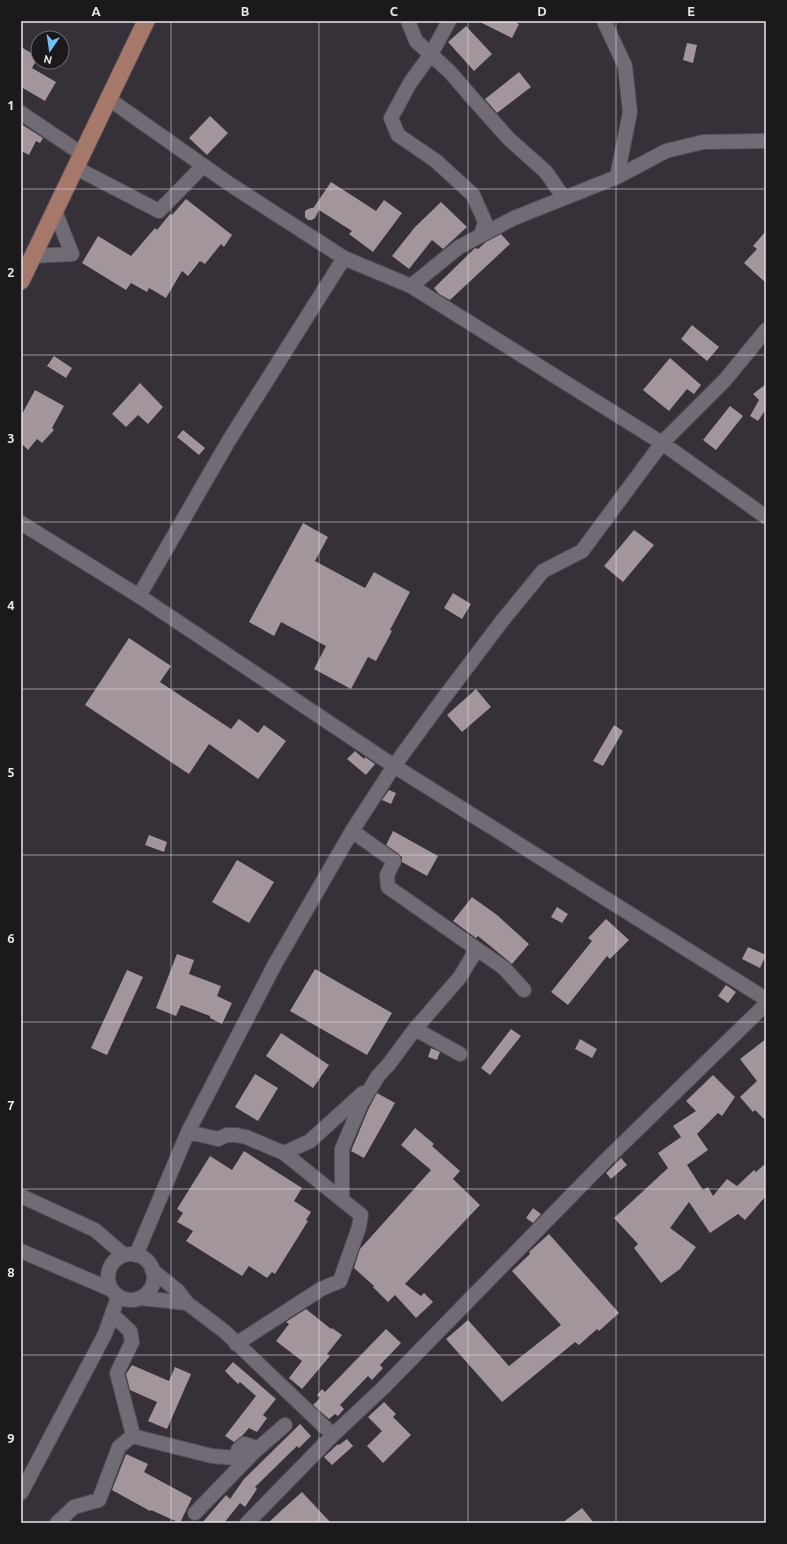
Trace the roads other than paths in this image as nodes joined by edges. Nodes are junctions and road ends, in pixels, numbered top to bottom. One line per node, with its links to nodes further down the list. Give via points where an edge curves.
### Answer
1 (146, 21): 6 (main road)
2 (408, 21): 5 (street, via 416,41)
3 (449, 21): 5 (street)
4 (604, 21): 11 (street, via 625,66 630,112)
5 (431, 54): 12 (street, via 509,139 546,172); 14 (street, via 410,83 391,118 398,135 436,161 473,195 486,222)
6 (109, 99): 9 (main road); 10 (street)
7 (21, 113): 9 (street)
8 (766, 141): 11 (street, via 703,142 666,151)
9 (79, 161): 10 (street, via 159,210); 13 (main road)
10 (203, 166): 16 (street)
11 (617, 177): 12 (street)
12 (564, 198): 14 (street, via 514,218)
13 (55, 211): 15 (main road); 15 (street, via 72,254)
14 (481, 235): 18 (street, via 459,247)
15 (33, 256): 17 (main road)
16 (344, 258): 18 (street); 23 (street, via 228,442)
17 (21, 281)
18 (411, 286): 20 (street)
19 (766, 330): 20 (street, via 725,380)
20 (662, 443): 21 (street); 24 (street, via 582,551 543,571 502,621)
21 (766, 517)
22 (21, 523): 23 (street)
23 (139, 596): 24 (street)
24 (394, 766): 25 (street); 28 (street)
25 (352, 831): 26 (street, via 394,862 387,875 388,887); 33 (street, via 275,964)
26 (475, 948): 27 (street, via 504,968); 30 (street, via 460,977)
27 (524, 990)
28 (766, 1000)
29 (766, 1004): 48 (street, via 606,1160 383,1388)
30 (415, 1029): 31 (street); 32 (street)
31 (460, 1054)
32 (370, 1087): 34 (street); 38 (street, via 342,1149)
33 (188, 1132): 35 (street, via 218,1139 226,1135 246,1137); 40 (street)
34 (310, 1142): 35 (street); 36 (street)
35 (284, 1153): 36 (street)
36 (303, 1168): 38 (street)
37 (21, 1196): 40 (street, via 95,1230)
38 (342, 1200): 46 (street, via 361,1215 361,1220 340,1281 321,1289)
39 (21, 1251): 42 (street)
40 (130, 1255): 41 (street, via 146,1260); 42 (street, via 113,1262 107,1275)
41 (152, 1270): 43 (street, via 154,1281 149,1291); 44 (street, via 178,1291)
42 (114, 1293): 43 (street, via 129,1300); 45 (street)
43 (140, 1298): 44 (street)
44 (187, 1303): 46 (street, via 224,1331)
45 (112, 1314): 49 (street, via 130,1331 132,1342 117,1373); 51 (street, via 105,1334)
46 (236, 1344): 48 (street)
47 (285, 1426): 50 (street)
48 (333, 1435): 54 (street)
49 (132, 1436): 50 (street, via 212,1456 237,1458 238,1450 244,1444 251,1446); 53 (street, via 119,1447 99,1500 74,1507)
50 (254, 1452): 52 (street)
51 (21, 1493)
52 (195, 1514)
53 (57, 1523)
54 (247, 1523)

